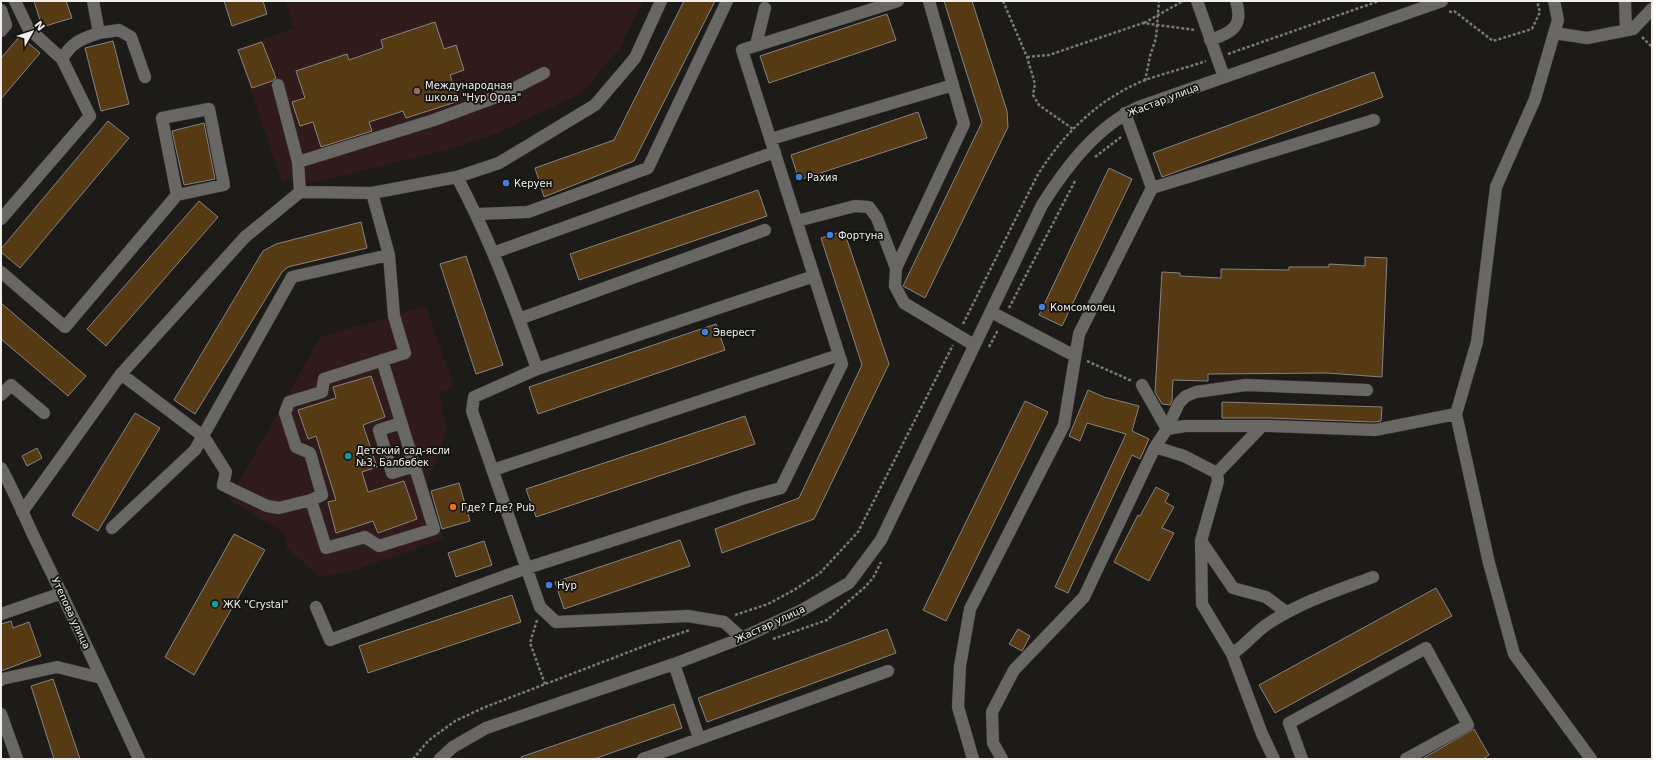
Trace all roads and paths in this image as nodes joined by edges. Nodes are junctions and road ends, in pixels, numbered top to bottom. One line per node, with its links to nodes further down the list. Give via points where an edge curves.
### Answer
1 (15, 1): 32 (street, via 28,28)
2 (93, 1): 26 (street)
3 (661, 1): 47 (street, via 635,58 595,105 499,164)
4 (727, 1): 53 (street, via 648,168 528,212)
5 (898, 1): 29 (street)
6 (929, 1): 38 (street)
7 (1003, 1): 30 (path)
8 (1159, 1): 21 (path)
9 (1183, 1): 21 (path)
10 (1197, 1): 28 (street)
11 (1236, 1): 28 (street, via 1236,25 1228,34)
12 (1379, 1): 31 (path)
13 (1442, 1): 35 (street, Жастар улица)
14 (1537, 1): 20 (path, via 1540,12 1532,29 1493,41 1454,11)
15 (1554, 1): 27 (street, via 1558,20)
16 (1626, 1): 24 (street)
17 (765, 8): 29 (street)
18 (1652, 9): 24 (street, via 1633,28)
19 (1, 10): 25 (street, via 6,25)
20 (1447, 13)
21 (1158, 14): 22 (path); 23 (path)
22 (1143, 23): 23 (path); 30 (path, via 1049,55)
23 (1157, 25): 28 (path, via 1183,28); 36 (path)
24 (1626, 30): 27 (street, via 1587,38)
25 (1, 31)
26 (99, 33): 32 (street, via 78,40 68,48); 34 (street, via 119,30 131,37)
27 (1554, 34): 77 (street, via 1535,99 1496,187 1477,342)
28 (1209, 37): 31 (street)
29 (756, 45): 43 (street, via 742,50)
30 (1027, 57): 41 (path, via 1035,84 1033,95 1039,105)
31 (1217, 58): 35 (street); 36 (path)
32 (62, 59): 54 (street, via 90,116)
33 (544, 73): 46 (street, via 499,96 441,118)
34 (145, 77)
35 (1224, 77): 39 (street, Жастар улица)
36 (1145, 81): 41 (path, via 1115,95 1087,115)
37 (278, 85): 46 (street)
38 (953, 85): 43 (street); 59 (street, via 964,124)
39 (1125, 113): 42 (street); 62 (street, Жастар улица, via 1093,139 1057,181 1042,205)
40 (1374, 120): 49 (street)
41 (1073, 129): 65 (path, via 1051,153 1037,176)
42 (1130, 129): 45 (path); 49 (street)
43 (771, 139): 44 (street)
44 (775, 152): 55 (street); 57 (street)
45 (1091, 161)
46 (298, 162): 50 (street)
47 (457, 177): 51 (street); 53 (street)
48 (1077, 178): 63 (path)
49 (1152, 188): 69 (street, via 1078,334)
50 (300, 192): 51 (street); 72 (street, via 246,237)
51 (372, 193): 58 (street)
52 (177, 195): 52 (street, via 224,185 209,109 162,118); 60 (street, via 65,327)
53 (477, 214): 57 (street)
54 (1, 219)
55 (797, 221): 59 (street, via 855,206 869,207 877,218); 61 (street)
56 (765, 230): 64 (street)
57 (493, 253): 64 (street)
58 (388, 255): 70 (street, via 394,316 405,353); 81 (street, via 292,277)
59 (896, 268): 65 (street, via 895,286 904,303)
60 (1, 272)
61 (814, 276): 68 (street); 71 (street)
62 (991, 312): 63 (street); 66 (street, Жастар улица)
63 (1004, 318): 67 (path); 69 (street)
64 (520, 320): 71 (street)
65 (958, 335): 66 (street); 99 (path, via 858,532 820,573 794,590 768,604)
66 (974, 345): 101 (street, Жастар улица, via 881,540 849,583 802,610)
67 (986, 354)
68 (839, 355): 85 (street); 92 (street, via 842,364 781,488)
69 (1075, 356): 73 (path); 116 (street, via 1064,425 970,609 960,666 958,707)
70 (382, 360): 78 (street); 87 (street, via 324,379 322,392 289,402 285,413 296,447 310,453 322,495)
71 (537, 369): 85 (street, via 474,397 472,411)
72 (121, 374): 81 (street); 88 (street)
73 (1142, 385): 80 (street)
74 (1367, 390): 80 (street, via 1246,385 1196,392 1186,396 1179,403)
75 (1, 395): 76 (street, via 11,385)
76 (44, 413)
77 (1456, 414): 79 (street, via 1375,430); 121 (street, via 1489,563 1514,654)
78 (401, 423): 83 (street); 83 (street, via 379,430 392,473)
79 (1262, 426): 80 (street); 86 (street)
80 (1167, 428): 82 (street)
81 (204, 437): 87 (street, via 226,472 223,485 267,506 280,508); 89 (street, via 195,450)
82 (1155, 447): 86 (street, via 1184,456); 117 (street, via 1084,597 1014,670 992,712 993,743)
83 (414, 466): 87 (street, via 434,529 378,546 365,537 326,548)
84 (1, 468): 88 (street, Утепова улица)
85 (493, 470): 92 (street)
86 (1217, 473): 90 (street, via 1218,481)
87 (311, 500)
88 (22, 512): 94 (street, Утепова улица)
89 (112, 528)
90 (1201, 541): 97 (street, via 1233,588 1266,597); 103 (street, via 1202,604)
91 (884, 557): 102 (path, via 865,587 827,620)
92 (527, 568): 95 (street, via 330,640); 96 (street)
93 (1373, 577): 97 (street)
94 (62, 592): 98 (street); 106 (street, Утепова улица)
95 (316, 607)
96 (540, 607): 99 (street, via 556,622 688,616); 108 (path, via 530,643)
97 (1286, 612): 103 (street, via 1267,624)
98 (1, 614)
99 (716, 621): 101 (street, via 724,622)
100 (695, 628): 108 (path)
101 (742, 638): 104 (street, Жастар улица)
102 (767, 641)
103 (1232, 654): 118 (street)
104 (674, 664): 110 (street); 114 (street, Жастар улица, via 486,728 453,747)
105 (888, 671): 110 (street)
106 (101, 678): 107 (street, via 57,667); 112 (street, Утепова улица)
107 (1, 680)
108 (545, 684): 113 (path, via 455,721 428,741)
109 (1, 714): 111 (street)
110 (699, 738): 115 (street)
111 (17, 759)
112 (139, 759)
113 (413, 759)
114 (440, 759)
115 (643, 759)
116 (973, 759)
117 (1002, 759)
118 (1274, 759)
119 (1302, 759): 120 (street, via 1289,723 1426,648 1468,725)
120 (1406, 759)
121 (1591, 759)

